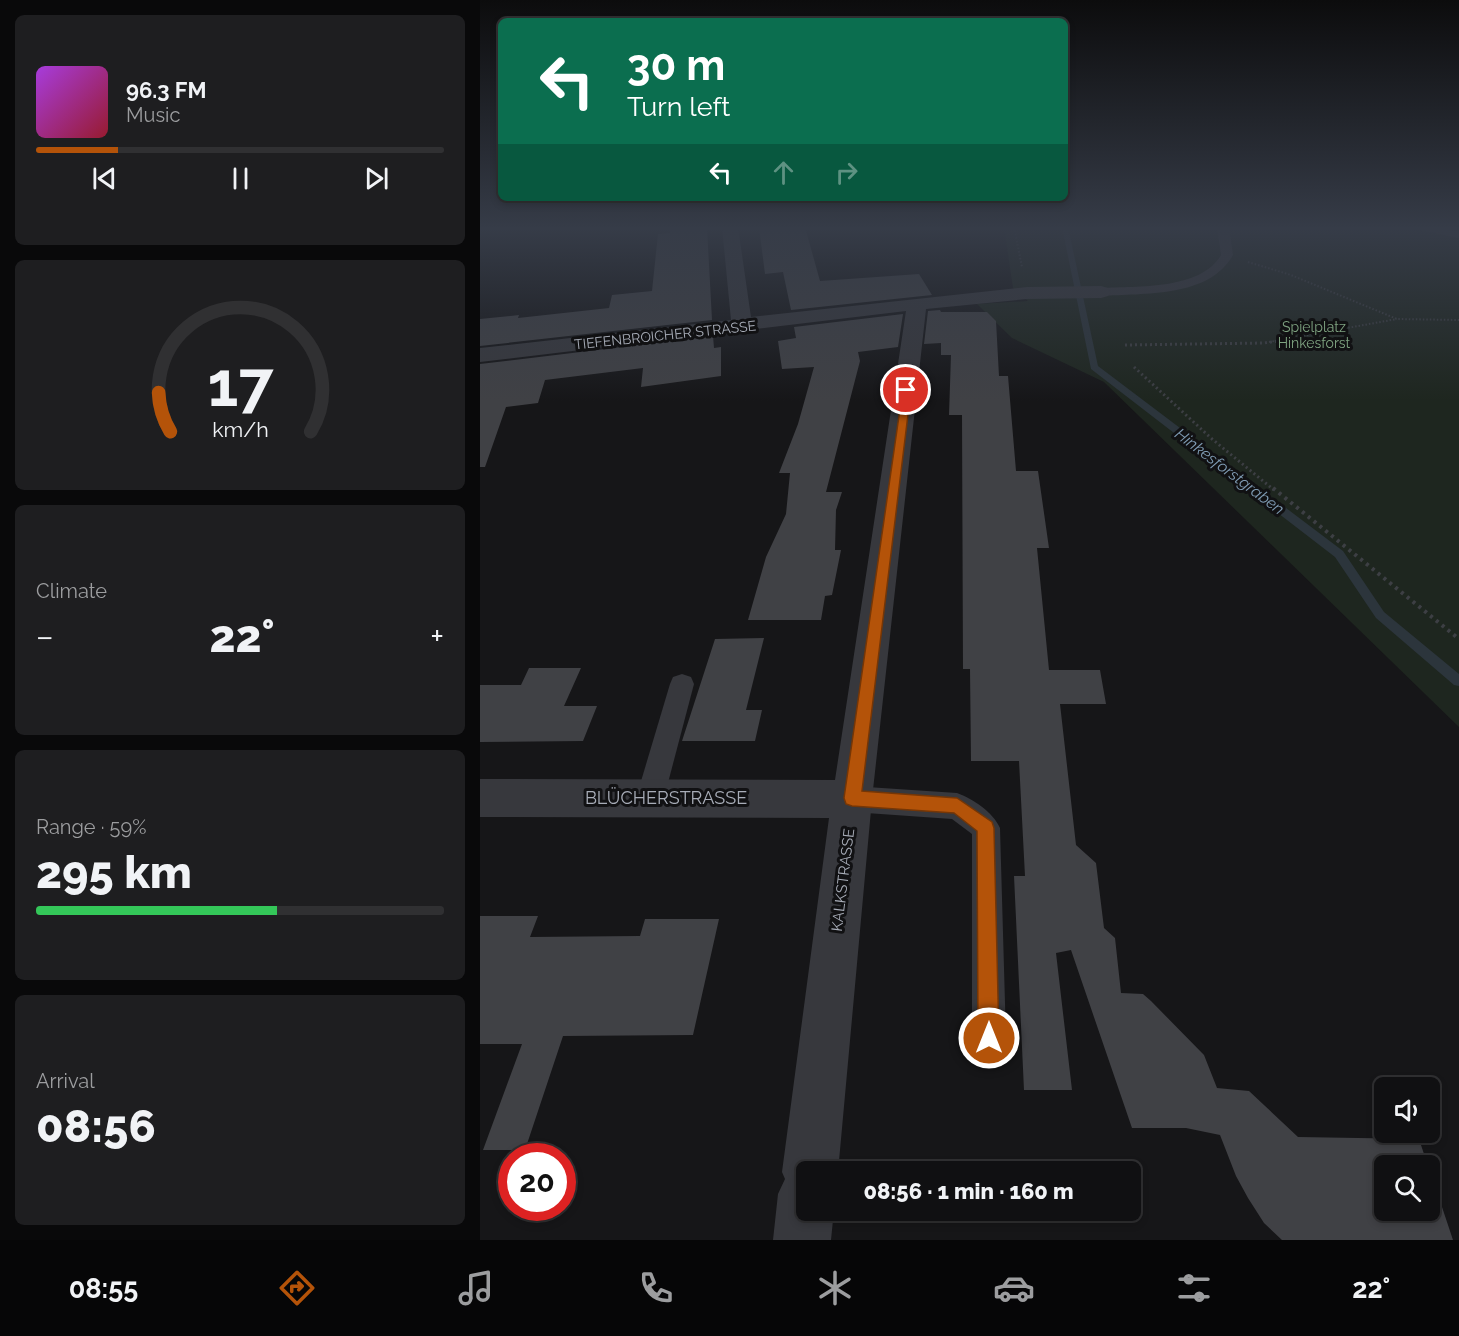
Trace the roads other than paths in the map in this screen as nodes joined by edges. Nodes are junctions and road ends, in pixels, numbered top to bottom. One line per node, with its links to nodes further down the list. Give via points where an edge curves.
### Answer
1 (737, 285): 5 (street)
2 (1175, 285): 3 (lane)
3 (1101, 292): 4 (street, TIEFENBROICHER STRASSE, via 1027,293)
4 (917, 304): 5 (street, TIEFENBROICHER STRASSE); 10 (street, KALKSTRASSE)
5 (742, 326): 6 (street, TIEFENBROICHER STRASSE)
6 (480, 355)
7 (682, 684): 9 (lane)
8 (480, 798): 9 (street, BLÜCHERSTRASSE)
9 (650, 798): 10 (street, BLÜCHERSTRASSE)
10 (852, 798): 11 (lane, via 957,806 986,828); 12 (street, KALKSTRASSE)
11 (989, 1038)
12 (811, 1161)
13 (804, 1221): 14 (street)
14 (802, 1240)

